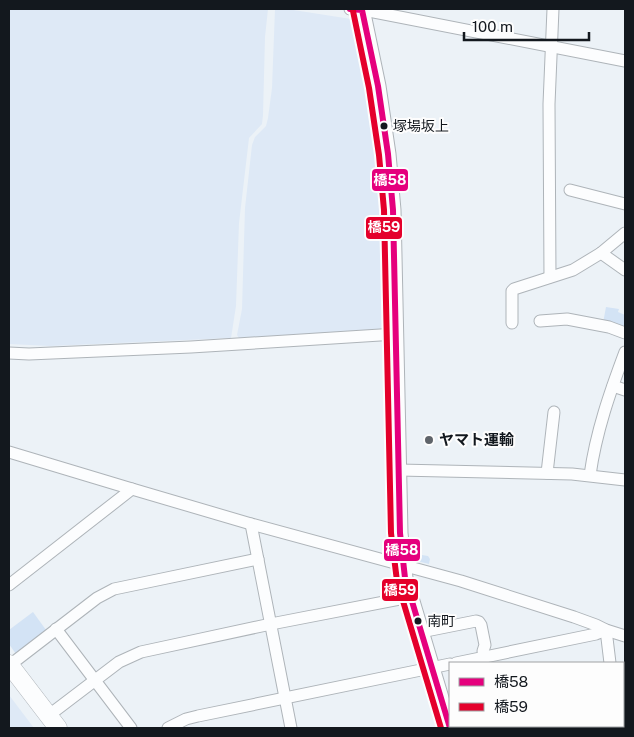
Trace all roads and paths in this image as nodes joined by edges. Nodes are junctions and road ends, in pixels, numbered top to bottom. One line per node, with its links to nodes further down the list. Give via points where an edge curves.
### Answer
1 (358, 9): 3 (street); 14 (main road, via 378,86 388,154 394,218)
2 (553, 9): 3 (street)
3 (551, 46): 4 (street); 10 (street)
4 (625, 61)
5 (570, 190): 6 (street)
6 (625, 204)
7 (625, 233): 8 (street)
8 (601, 253): 9 (street); 10 (street, via 570,272)
9 (625, 270)
10 (550, 277): 12 (street, via 514,288)
11 (540, 321): 13 (street, via 567,319)
12 (512, 322)
13 (625, 333)
14 (396, 334): 16 (street, via 200,347); 21 (main road)
15 (625, 352): 17 (street)
16 (9, 353)
17 (613, 386): 18 (street); 23 (street, via 596,437)
18 (625, 390)
19 (554, 412): 22 (street)
20 (9, 452): 25 (street)
21 (399, 470): 22 (street); 28 (main road)
22 (547, 473): 23 (street)
23 (590, 475): 24 (street)
24 (625, 480)
25 (132, 489): 26 (street); 29 (street)
26 (251, 524): 27 (street); 28 (street)
27 (258, 559): 31 (street); 32 (street, via 114,589)
28 (403, 566): 30 (main road); 33 (street, via 513,597)
29 (9, 585)
30 (410, 597): 31 (street); 34 (main road)
31 (271, 624): 42 (street, via 141,652 119,662); 43 (street)
32 (56, 629): 41 (street); 42 (street)
33 (606, 630): 35 (street); 36 (street); 38 (street)
34 (421, 632): 36 (street, via 478,622); 40 (main road)
35 (625, 636)
36 (485, 657): 37 (street)
37 (461, 662)
38 (610, 662)
39 (449, 664): 40 (street)
40 (432, 668): 43 (street); 45 (main road)
41 (9, 669): 44 (highway)
42 (94, 681): 44 (street); 46 (street)
43 (285, 699): 47 (street, via 198,716); 48 (street)
44 (51, 724)
45 (449, 725)
46 (131, 728)
47 (168, 728)
48 (291, 728)

